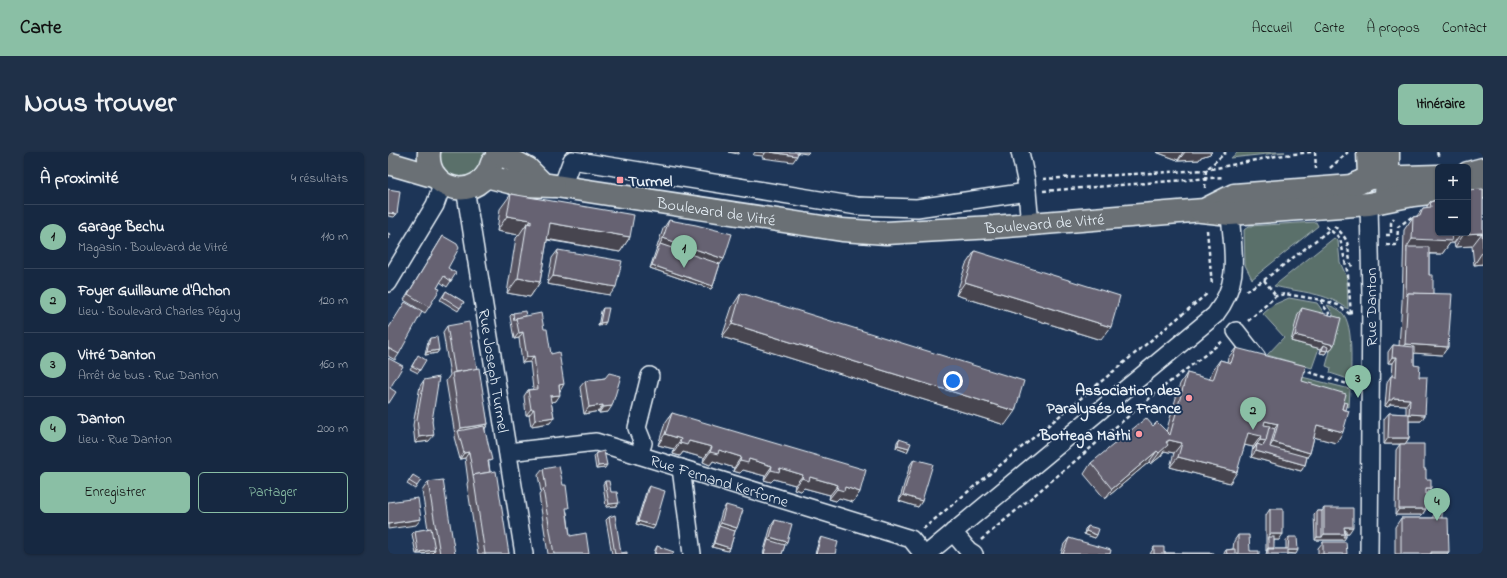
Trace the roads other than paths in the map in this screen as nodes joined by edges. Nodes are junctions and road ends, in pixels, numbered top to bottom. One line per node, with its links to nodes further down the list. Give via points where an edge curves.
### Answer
1 (428, 152): 13 (main road, via 429,164)
2 (492, 152): 10 (main road, via 492,164)
3 (498, 152): 14 (main road)
4 (1020, 152): 15 (street)
5 (1368, 152): 12 (main road)
6 (1388, 152): 12 (main road)
7 (388, 163): 13 (main road)
8 (1483, 169): 9 (main road)
9 (1471, 172)
10 (486, 176): 14 (main road, Boulevard de Vitré, via 520,185); 17 (main road, via 478,184)
11 (1435, 176): 12 (main road, Boulevard de Vitré)
12 (1378, 178): 18 (main road, Boulevard de Vitré, via 1352,186); 21 (main road)
13 (439, 180): 17 (main road, via 454,188); 25 (street, via 435,205)
14 (553, 186): 15 (street, via 572,160 857,206 918,208); 24 (main road, Boulevard de Vitré, via 842,230 886,233)
15 (1026, 186): 24 (street)
16 (1483, 187): 19 (main road)
17 (465, 188): 29 (street, Rue Joseph Turmel)
18 (1326, 188): 21 (main road, Boulevard de Vitré); 22 (main road, Boulevard de Vitré, via 1234,195); 23 (main road, Boulevard de Vitré)
19 (1471, 189)
20 (1435, 192): 21 (main road, Boulevard de Vitré, via 1413,194)
21 (1376, 203): 38 (street, Rue Danton, via 1371,295)
22 (1204, 210): 23 (main road, Boulevard de Vitré); 24 (main road, Boulevard de Vitré)
23 (1230, 214): 32 (street, via 1234,274 1232,285 1223,305 1207,324)
24 (1030, 225)
25 (388, 283)
26 (1239, 328): 27 (street)
27 (1257, 358)
28 (650, 376): 30 (street, via 637,428 643,443)
29 (508, 452): 30 (street, Rue Fernand Kerforne, via 596,442); 33 (street, Rue Joseph Turmel)
30 (639, 455): 31 (street, Rue Fernand Kerforne)
31 (681, 468): 34 (street); 35 (street, Rue Fernand Kerforne, via 911,539)
32 (953, 532): 36 (street); 37 (street)
33 (524, 554)
34 (692, 554)
35 (923, 554)
36 (927, 554)
37 (974, 554)
38 (1369, 554)

